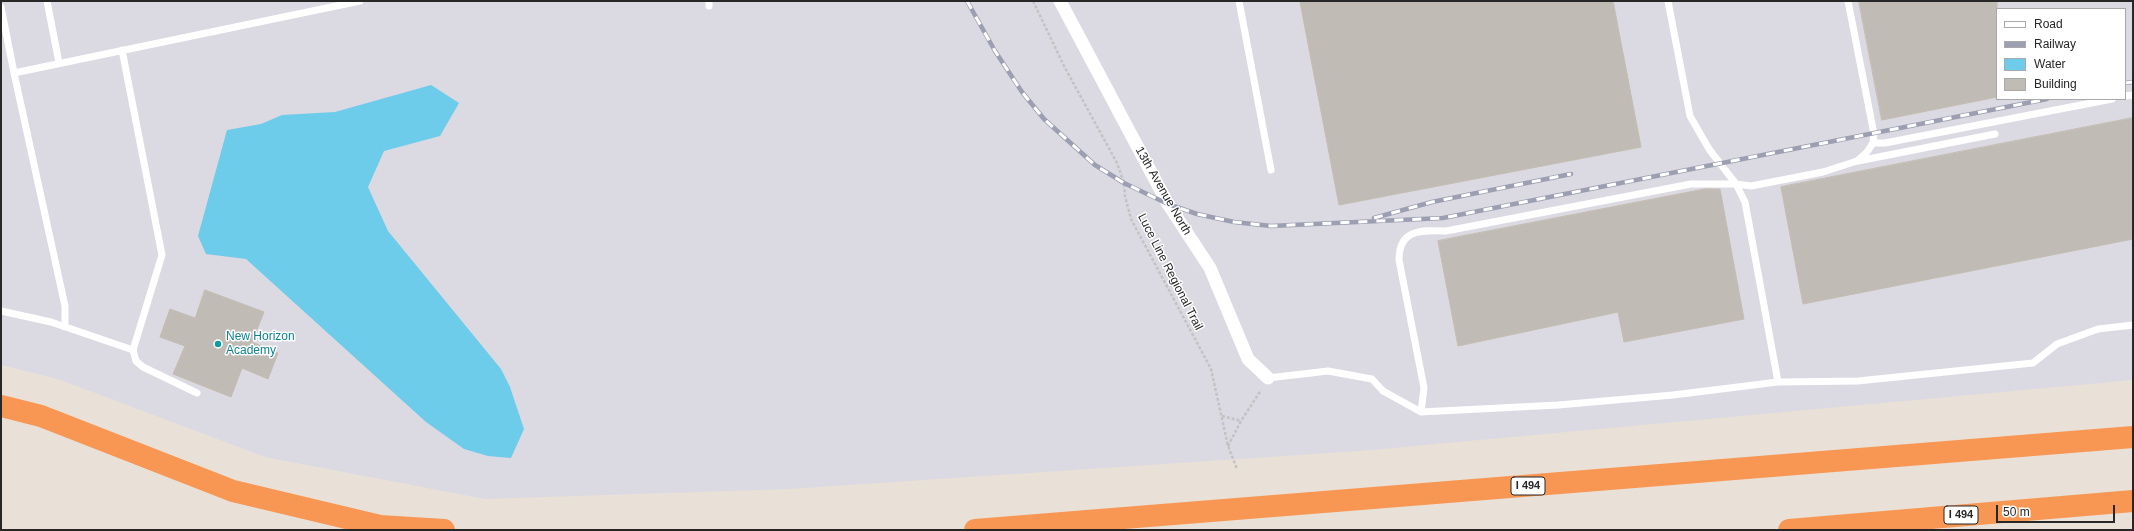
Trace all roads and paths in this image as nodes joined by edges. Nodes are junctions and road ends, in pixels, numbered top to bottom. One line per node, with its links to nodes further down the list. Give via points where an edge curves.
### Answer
1 (47, 1): 10 (lane)
2 (360, 1): 9 (lane)
3 (1033, 1): 27 (path, Luce Line Regional Trail, via 1064,66 1118,163 1131,219 1211,369)
4 (1060, 1): 22 (street, 13th Avenue North, via 1168,204 1210,268 1248,359)
5 (1239, 1): 16 (lane)
6 (1668, 1): 17 (lane, via 1690,116 1709,149)
7 (1848, 1): 14 (lane, via 1874,134)
8 (1, 7): 11 (lane)
9 (122, 50): 10 (lane); 21 (lane, via 162,255)
10 (59, 63): 11 (lane)
11 (14, 73): 20 (lane, via 64,300)
12 (2107, 100): 14 (lane, via 1885,143)
13 (1995, 134): 15 (lane)
14 (1873, 143): 15 (lane)
15 (1857, 161): 17 (lane, via 1823,172 1764,184)
16 (1271, 170)
17 (1736, 184): 23 (lane, via 1745,202); 26 (lane, via 1691,184 1446,231 1418,231 1410,235 1399,250 1424,388)
18 (1, 311): 20 (lane)
19 (2133, 325): 23 (lane, via 2098,329 2058,344 2033,363 1858,381)
20 (66, 327): 21 (lane)
21 (133, 350): 24 (lane, via 136,361 143,367)
22 (1268, 378): 26 (lane, via 1328,371 1372,379 1384,392); 28 (path)
23 (1778, 382): 26 (lane, via 1558,405)
24 (197, 393)
25 (1, 406): 35 (highway, via 41,416 233,492 380,526)
26 (1421, 412)
27 (1222, 416): 28 (path); 32 (path, Luce Line Regional Trail)
28 (1241, 421): 32 (path)
29 (2133, 432): 31 (highway)
30 (2133, 437): 31 (highway, I 494)
31 (2081, 441): 36 (highway, I 494)
32 (1228, 446): 33 (path, Luce Line Regional Trail)
33 (1237, 469)
34 (2133, 501): 37 (highway, I 494)
35 (444, 530)
36 (976, 530)
37 (1789, 530)

